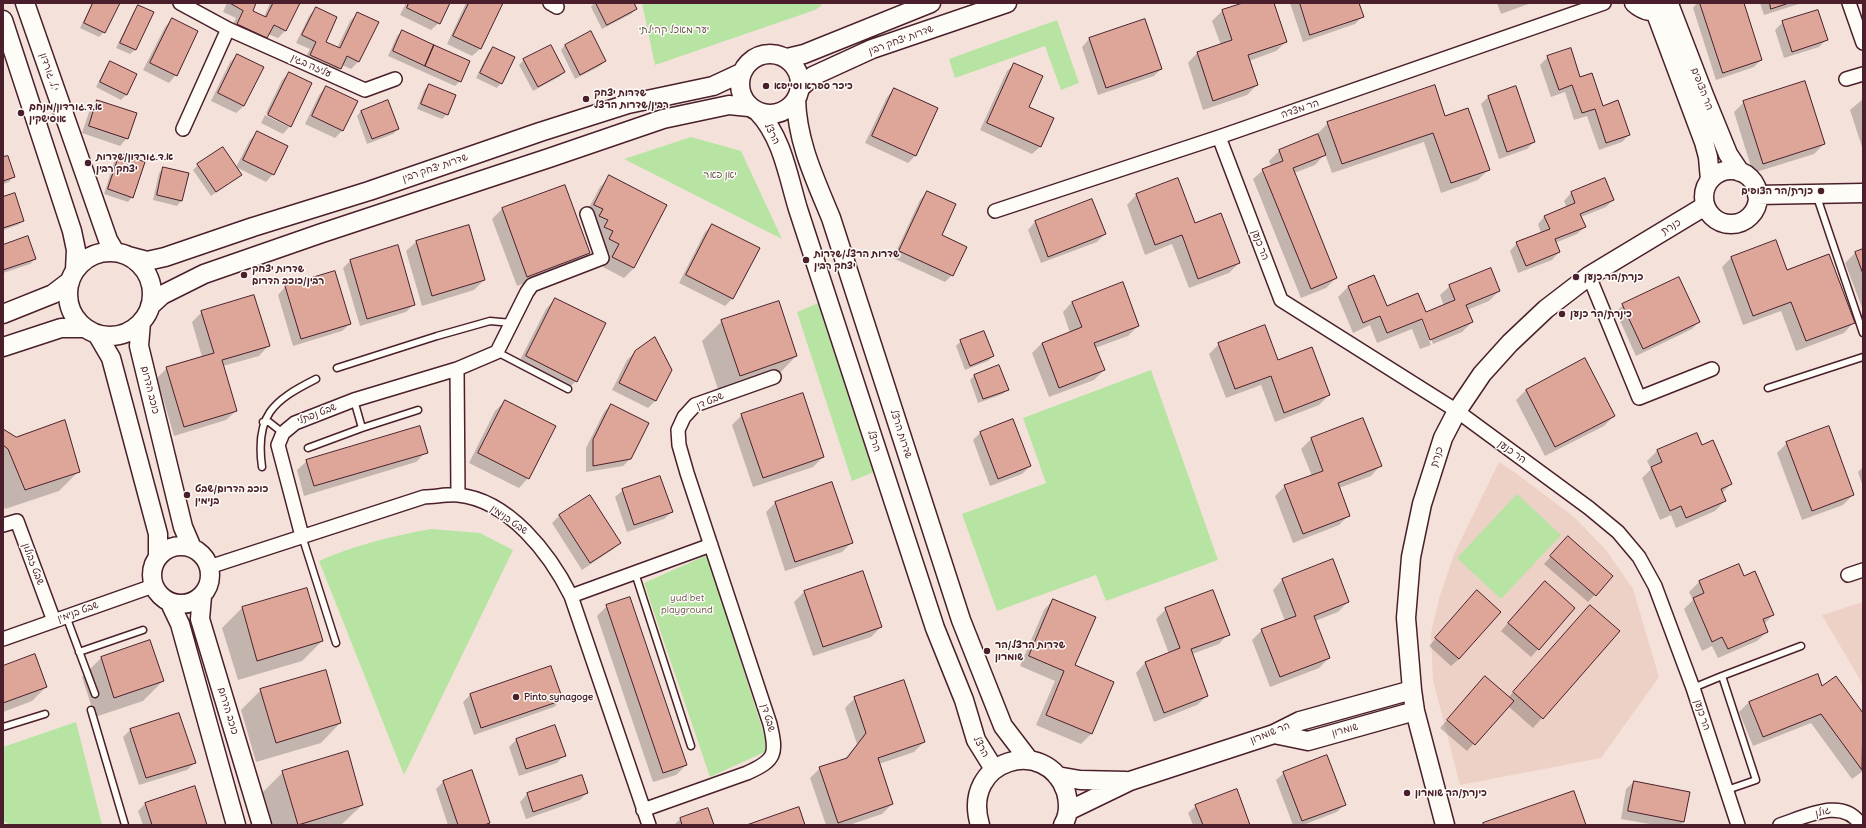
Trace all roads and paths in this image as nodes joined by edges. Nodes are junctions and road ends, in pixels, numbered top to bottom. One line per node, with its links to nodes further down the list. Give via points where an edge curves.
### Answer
1 (25, 3): 29 (main road, י.ל. גורדון, via 108,240)
2 (180, 3): 10 (street, עליזה בגין)
3 (931, 3): 12 (main road, via 804,54)
4 (1007, 3): 17 (main road, שדרות יצחק רבין, via 872,50 813,76)
5 (1604, 3): 20 (street, הר מצדה)
6 (1634, 3): 8 (main road, via 1647,11)
7 (1849, 3): 11 (street)
8 (1665, 6): 21 (main road, הר הצופים, via 1728,154); 22 (main road, הר הצופים, via 1708,157)
9 (3, 20): 30 (main road, via 72,231 76,250)
10 (228, 29): 15 (street, עליזה בגין, via 365,90); 19 (street)
11 (1863, 44)
12 (787, 58): 13 (main road, via 773,53 764,54 755,57); 17 (main road, via 798,71)
13 (741, 73): 18 (main road, via 740,91); 29 (main road, שדרות יצחק רבין, via 713,86 628,104 540,132 165,257 147,261)
14 (1863, 74): 16 (street)
15 (395, 79)
16 (1846, 79)
17 (798, 94): 18 (main road, via 784,111 767,114); 87 (main road, שדרות הרצל, via 798,124 807,158 831,218 961,620 1003,726)
18 (754, 109): 32 (main road, via 729,105 663,119 322,232 204,274 162,294); 88 (main road, הרצל, via 767,121 777,141 935,628 964,700 976,740)
19 (183, 129)
20 (1219, 137): 27 (street, הר מצדה); 50 (street, הר כנען, via 1281,300)
21 (1740, 172): 22 (main road, via 1724,171); 25 (main road, via 1752,181)
22 (1710, 180): 26 (main road, via 1705,190)
23 (1816, 193): 24 (main road); 25 (main road); 37 (lane)
24 (1863, 193)
25 (1757, 195): 26 (main road, via 1748,218 1732,224 1716,219)
26 (1705, 206): 31 (main road, כנרת)
27 (995, 211)
28 (587, 214): 35 (street, via 602,258 532,285)
29 (122, 254): 30 (main road, via 104,252 93,256 83,262); 32 (main road, via 138,263 145,272 152,295)
30 (73, 275): 33 (main road, via 52,294); 36 (main road, via 68,294 69,307 75,318)
31 (1590, 276): 43 (street, via 1639,398); 50 (main road, כנרת, via 1546,309 1510,343 1482,374)
32 (150, 306): 34 (main road)
33 (3, 314)
34 (141, 322): 36 (main road, via 120,335 108,336); 60 (main road, כוכב הדרום, via 139,346 183,527)
35 (512, 323): 39 (street); 41 (lane, via 490,321)
36 (90, 331): 38 (main road, via 61,328); 61 (main road, via 111,358 158,534)
37 (1863, 333)
38 (3, 347)
39 (497, 352): 42 (street, שבט נפתלי); 47 (lane)
40 (1863, 358): 46 (lane)
41 (337, 368)
42 (457, 369): 48 (street, שבט נפתלי); 56 (street)
43 (1712, 369)
44 (774, 377): 59 (street, שבט דן, via 695,405 684,417 678,430 679,445)
45 (316, 379): 51 (lane, via 279,401)
46 (1768, 388)
47 (568, 389)
48 (354, 400): 52 (lane); 53 (street, שבט נפתלי, via 295,423)
49 (418, 410): 52 (lane)
50 (1457, 411): 78 (street, הר כנען, via 1618,532 1639,557 1655,586); 79 (main road, כנרת, via 1443,438 1422,504 1411,557 1406,618)
51 (263, 422): 53 (lane, via 269,422); 55 (lane, via 259,446)
52 (362, 428): 54 (lane)
53 (283, 433): 58 (street, via 278,445)
54 (308, 448)
55 (262, 467)
56 (458, 495): 58 (street, שבט בנימין, via 424,497); 68 (street, שבט בנימין, via 479,501 502,513 528,533 562,578)
57 (3, 525): 71 (street, שבט זבולון, via 16,521)
58 (302, 536): 62 (street, שבט בנימין); 74 (lane)
59 (711, 545): 64 (street); 92 (street, שבט דן, via 770,724 774,752 771,760 763,766)
60 (192, 548): 61 (main road, via 174,546); 62 (main road, via 200,552)
61 (158, 556): 66 (main road, via 151,570)
62 (209, 567): 67 (main road, via 209,582)
63 (1863, 570): 65 (street)
64 (635, 573): 68 (street); 86 (lane)
65 (1848, 576)
66 (153, 586): 69 (main road, via 163,599); 70 (street, שבט בנימין)
67 (202, 596): 69 (main road, via 187,604); 96 (main road, כוכב הדרום, via 200,619)
68 (571, 596): 92 (street, שבט בנימין)
69 (170, 603): 95 (main road, via 180,624)
70 (66, 616): 71 (street, שבט בנימין); 76 (lane)
71 (54, 621): 73 (street, שבט בנימין)
72 (143, 630): 76 (lane)
73 (3, 639)
74 (336, 643)
75 (1800, 646): 77 (lane)
76 (79, 652): 80 (lane)
77 (1722, 676): 78 (lane); 91 (lane, via 1756,780)
78 (1693, 688): 91 (street, הר כנען)
79 (1412, 690): 82 (main road, כנרת); 85 (main road, הר שומרון, via 1300,721)
80 (95, 694)
81 (91, 710): 94 (lane)
82 (1415, 711): 85 (main road, שומרון, via 1308,740); 99 (main road, כנרת)
83 (45, 714): 84 (lane)
84 (3, 727)
85 (1274, 734): 90 (main road, הר שומרון)
86 (691, 746)
87 (1029, 760): 88 (main road, שדרות הרצל, via 1005,763); 89 (main road, שדרות הרצל, via 1045,766)
88 (994, 769): 98 (main road, שדרות הרצל, via 979,789 976,802)
89 (1057, 776): 90 (main road, via 1080,780); 93 (main road, שדרות הרצל, via 1068,798)
90 (1130, 781): 93 (main road)
91 (1727, 790): 100 (street, הר כנען)
92 (642, 810): 97 (street, שבט בנימין)
93 (1066, 818)
94 (125, 825)
95 (236, 825)
96 (262, 825)
97 (649, 825)
98 (980, 825)
99 (1444, 825)
100 (1738, 825)
101 (1780, 825): 102 (street, גולן, via 1834,809 1846,811)
102 (1861, 825)

